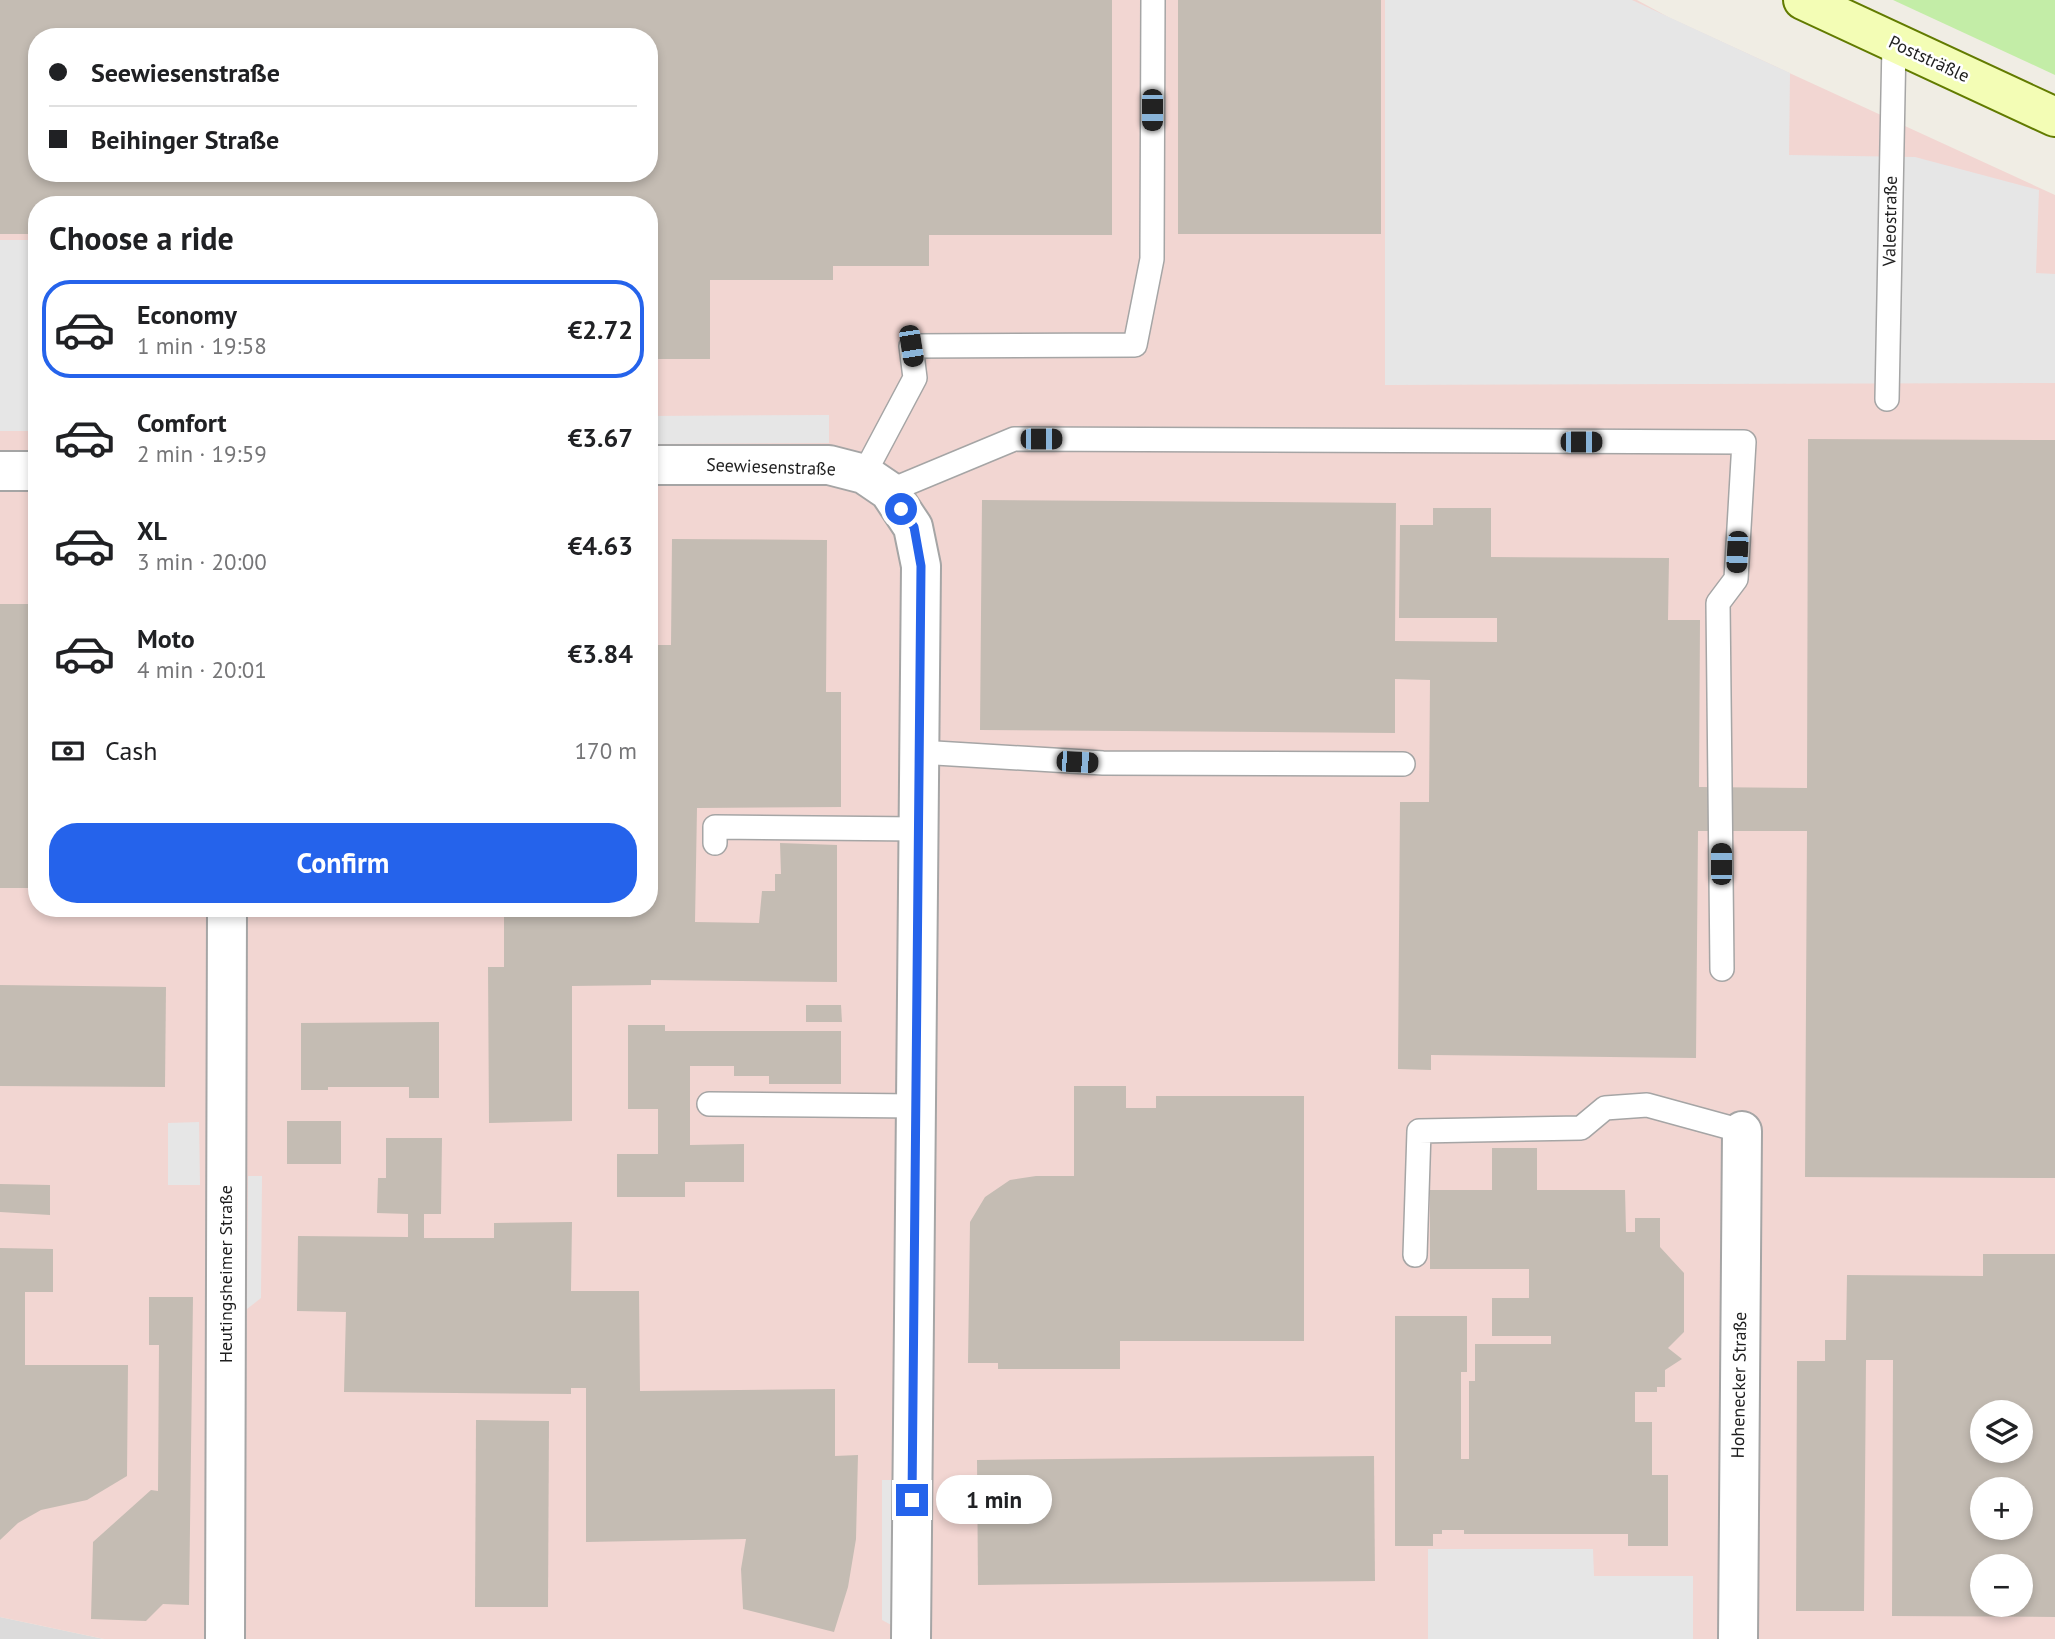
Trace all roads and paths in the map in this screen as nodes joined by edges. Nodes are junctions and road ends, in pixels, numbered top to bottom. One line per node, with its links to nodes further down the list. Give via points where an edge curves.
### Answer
1 (1153, 0): 9 (lane, via 1152,258 1135,345 911,346 915,378)
2 (1802, 0): 3 (main road, Poststräßle)
3 (1894, 43): 4 (main road, Poststräßle); 5 (lane, Valeostraße)
4 (2055, 117)
5 (1887, 399)
6 (658, 465): 9 (street, Seewiesenstraße, via 829,465)
7 (0, 471): 8 (street)
8 (28, 471)
9 (877, 483): 10 (street, via 914,527 921,566); 15 (lane, via 1014,439 1744,442 1736,579 1718,603)
10 (919, 752): 11 (lane, via 1103,763); 12 (street)
11 (1403, 764)
12 (918, 829): 13 (lane, via 715,827); 17 (street)
13 (715, 843)
14 (227, 917): 20 (street, Heutingsheimer Straße)
15 (1722, 969)
16 (709, 1104): 17 (lane)
17 (916, 1106): 21 (street)
18 (1742, 1130): 19 (lane, via 1647,1105 1605,1108 1581,1128 1419,1131); 22 (street, Hohenecker Straße)
19 (1415, 1255)
20 (225, 1639)
21 (911, 1639)
22 (1738, 1639)

